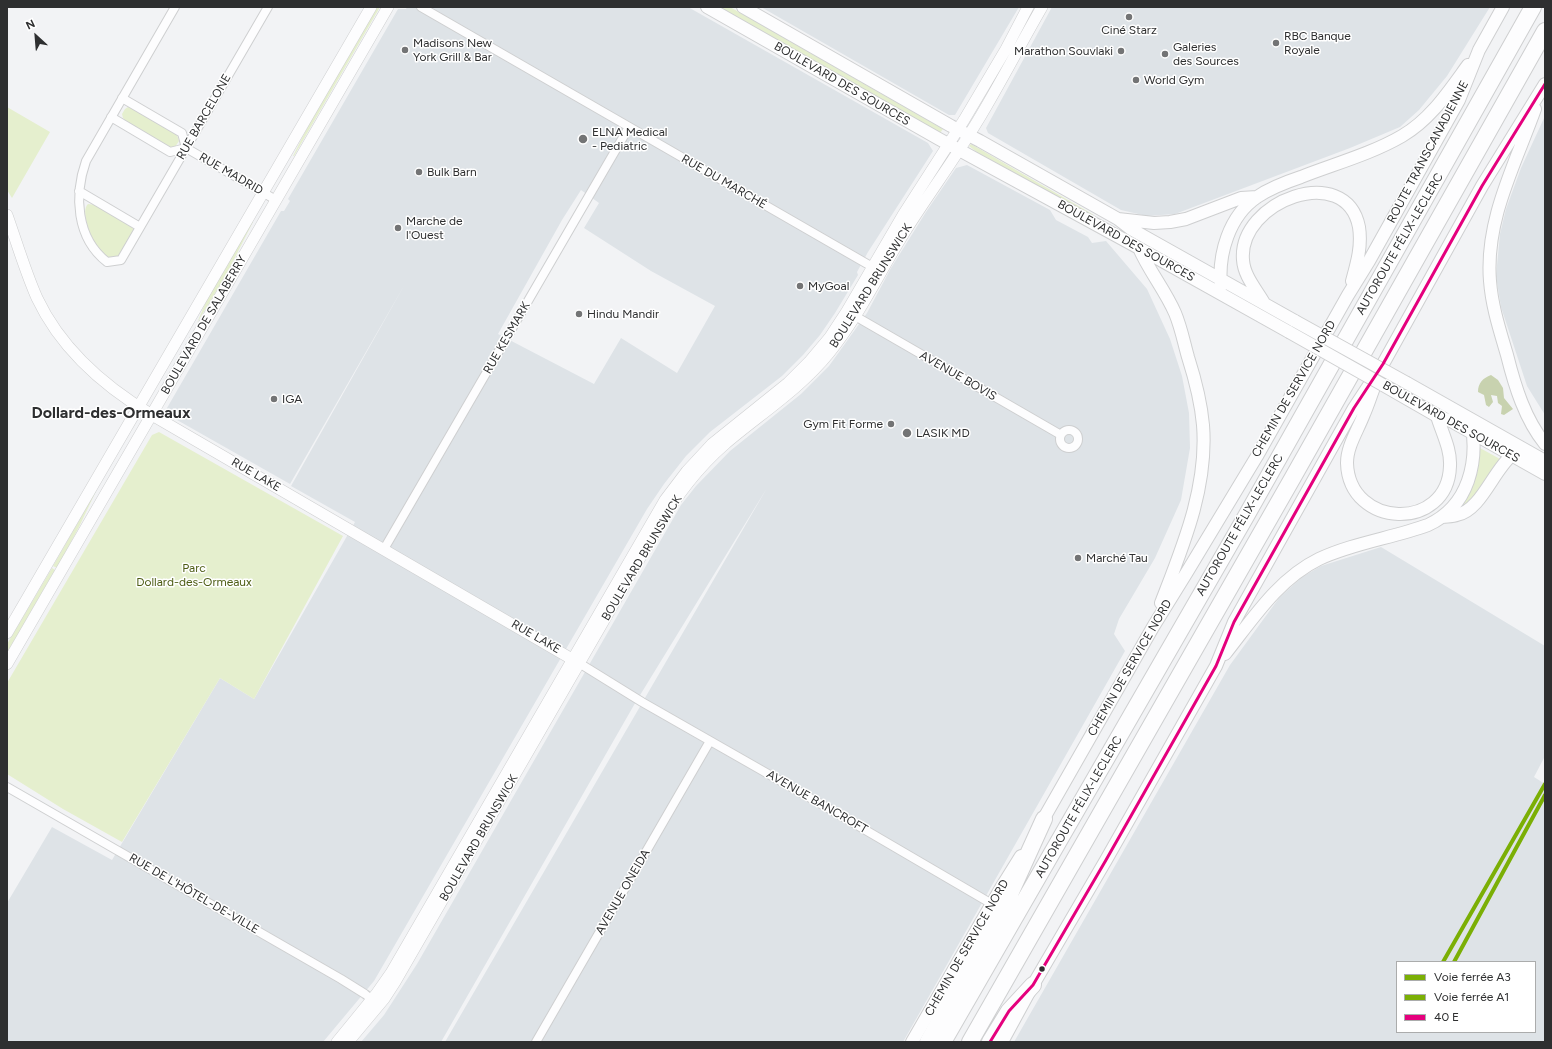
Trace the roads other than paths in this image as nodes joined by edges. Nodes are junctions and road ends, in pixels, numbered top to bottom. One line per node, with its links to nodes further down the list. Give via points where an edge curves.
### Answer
1 (175, 7): 15 (street, RUE BARCELONE)
2 (268, 7): 20 (street, RUE BARCELONE)
3 (371, 7): 22 (street, BOULEVARD DE SALABERRY)
4 (388, 7): 24 (street, BOULEVARD DE SALABERRY)
5 (421, 7): 17 (street, RUE DU MARCHÉ)
6 (707, 7): 19 (main road, BOULEVARD DES SOURCES)
7 (743, 7): 18 (main road, BOULEVARD DES SOURCES)
8 (1028, 7): 18 (street, BOULEVARD BRUNSWICK)
9 (1042, 7): 18 (street, BOULEVARD BRUNSWICK, via 1011,64)
10 (1504, 7): 13 (main road, ROUTE TRANSCANADIENNE)
11 (1533, 7): 64 (highway, AUTOROUTE FÉLIX-LECLERC, via 1245,518)
12 (1545, 31): 65 (highway, AUTOROUTE FÉLIX-LECLERC)
13 (1479, 50): 23 (main road, via 1434,110 1410,131 1379,147 1281,184); 32 (main road, ROUTE TRANSCANADIENNE, via 1459,100)
14 (1544, 87): 35 (main road, via 1482,186); 42 (main road, via 1499,205 1489,260 1492,297 1513,377 1527,415)
15 (122, 98): 16 (street, RUE BARCELONE); 20 (street, RUE MADRID, via 182,133)
16 (111, 117): 20 (street, RUE MADRID, via 170,152); 21 (street, RUE BARCELONE, via 86,160)
17 (629, 128): 29 (street, RUE DU MARCHÉ); 47 (street, RUE KESMARK)
18 (963, 132): 19 (street, BOULEVARD BRUNSWICK); 26 (main road, BOULEVARD DES SOURCES)
19 (954, 147): 28 (main road, BOULEVARD DES SOURCES); 29 (street, BOULEVARD BRUNSWICK, via 903,215)
20 (186, 148): 22 (street, RUE MADRID); 27 (street, RUE BARCELONE)
21 (78, 191): 27 (street); 27 (street, RUE BARCELONE, via 79,212 90,244 107,262 121,260)
22 (263, 193): 24 (street, RUE MADRID); 36 (street, BOULEVARD DE SALABERRY)
23 (1257, 197): 26 (main road, via 1240,198 1186,219 1170,222); 30 (main road, via 1241,212 1230,230 1222,255)
24 (276, 200): 37 (street, BOULEVARD DE SALABERRY)
25 (7, 215): 36 (street, RUE LAKE, via 34,291 52,324 94,373)
26 (1118, 219): 30 (main road, BOULEVARD DES SOURCES, via 1131,229)
27 (140, 227)
28 (1139, 248): 31 (main road, BOULEVARD DES SOURCES); 48 (main road, via 1147,266 1162,286 1176,316 1201,406 1204,435 1202,472 1193,513)
29 (877, 269): 34 (street, BOULEVARD BRUNSWICK); 50 (street, BOULEVARD BRUNSWICK, via 809,362 781,389 718,439 675,485 653,518)
30 (1220, 279): 31 (main road); 33 (main road, BOULEVARD DES SOURCES)
31 (1222, 295): 38 (main road, BOULEVARD DES SOURCES, bridge)
32 (1348, 295): 33 (main road, via 1359,252 1360,235 1357,220 1350,208 1340,199 1327,194 1310,193 1291,197 1274,205 1259,218 1246,237 1243,250 1245,270); 48 (main road, CHEMIN DE SERVICE NORD, via 1257,456)
33 (1265, 304): 39 (main road, BOULEVARD DES SOURCES, bridge)
34 (855, 316): 41 (street, AVENUE BOVIS); 50 (street, BOULEVARD BRUNSWICK, via 813,371 784,398 723,446 686,486 661,521)
35 (1383, 364): 38 (main road, via 1350,447 1347,462 1352,485 1372,507 1392,514 1407,514 1428,506 1442,492 1449,479 1450,458); 52 (main road, via 1342,430 1234,622)
36 (138, 407): 37 (street, RUE LAKE); 49 (street, BOULEVARD DE SALABERRY)
37 (152, 415): 47 (street, RUE LAKE); 51 (street, BOULEVARD DE SALABERRY)
38 (1437, 416): 40 (main road, BOULEVARD DES SOURCES, via 1451,420)
39 (1471, 420): 40 (main road); 44 (main road, BOULEVARD DES SOURCES)
40 (1474, 434): 43 (main road, BOULEVARD DES SOURCES); 46 (main road, via 1467,484 1456,505)
41 (1061, 435)
42 (1545, 444)
43 (1512, 455): 45 (main road, BOULEVARD DES SOURCES); 46 (main road, via 1503,462 1484,493 1472,506 1458,515)
44 (1545, 461)
45 (1545, 474)
46 (1442, 517): 52 (main road, via 1423,527 1329,555 1296,573 1273,594)
47 (384, 549): 50 (street, RUE LAKE)
48 (1153, 627): 55 (main road, CHEMIN DE SERVICE NORD)
49 (7, 633)
50 (576, 661): 53 (street, AVENUE BANCROFT); 58 (street, BOULEVARD BRUNSWICK, via 399,976 387,995)
51 (7, 664)
52 (1216, 666): 57 (main road)
53 (710, 741): 56 (street, AVENUE BANCROFT); 61 (street, AVENUE ONEIDA)
54 (7, 786): 58 (street, RUE DE L'HÔTEL-DE-VILLE, via 308,960)
55 (1044, 819): 56 (main road, CHEMIN DE SERVICE NORD); 63 (highway, via 1010,894)
56 (992, 904): 62 (main road, CHEMIN DE SERVICE NORD)
57 (1033, 985): 66 (highway, via 1009,1011); 67 (main road)
58 (375, 1003): 59 (street, BOULEVARD BRUNSWICK); 60 (street, BOULEVARD BRUNSWICK)
59 (337, 1042)
60 (348, 1042)
61 (536, 1042)
62 (912, 1042)
63 (928, 1042)
64 (943, 1042)
65 (970, 1042)
66 (990, 1042)
67 (1002, 1042)

